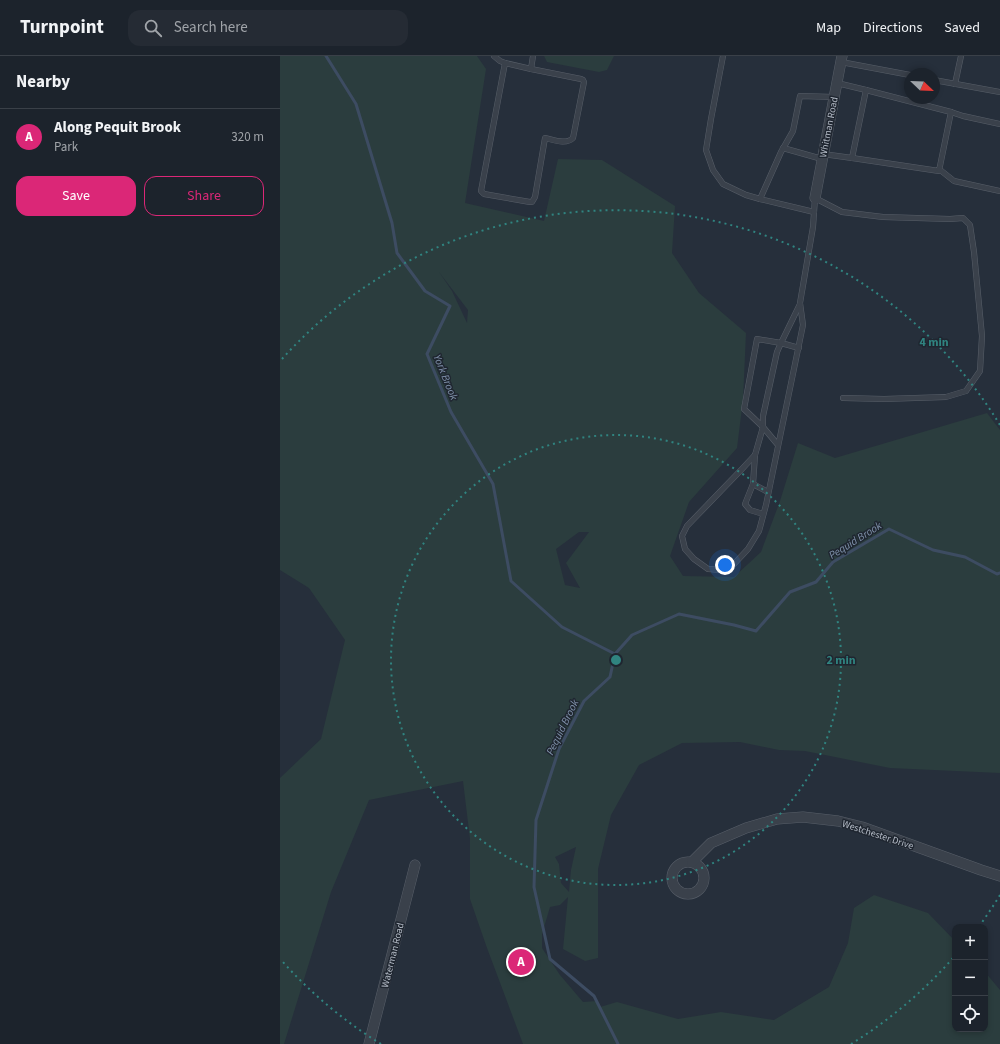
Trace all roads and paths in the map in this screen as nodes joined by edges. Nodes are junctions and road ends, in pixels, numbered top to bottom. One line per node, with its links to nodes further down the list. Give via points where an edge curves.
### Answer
1 (494, 56): 6 (lane)
2 (533, 56): 7 (lane)
3 (723, 56): 23 (lane, via 706,150 713,170 724,184)
4 (961, 56): 11 (lane)
5 (842, 59): 8 (lane); 10 (street, Whitman Road)
6 (505, 63): 7 (lane); 7 (lane, via 482,191 484,194 532,202 545,138 566,142 573,138 584,82 581,78)
7 (531, 69)
8 (904, 74)
9 (940, 81): 11 (lane)
10 (837, 83): 12 (lane); 14 (street, Whitman Road)
11 (955, 84): 13 (lane)
12 (866, 90): 15 (lane); 19 (lane)
13 (1000, 92)
14 (834, 97): 17 (lane, via 800,96 793,131); 18 (street, Whitman Road)
15 (951, 112): 16 (lane); 20 (lane)
16 (1000, 124)
17 (783, 148): 18 (lane); 23 (lane)
18 (823, 157): 19 (lane); 22 (street, Whitman Road)
19 (852, 158): 20 (lane)
20 (939, 169): 21 (lane, via 954,181)
21 (1000, 191)
22 (815, 198): 24 (lane); 28 (lane, via 842,212 883,217 963,218 970,225 972,238 982,336 980,371 966,391 946,398)
23 (760, 199): 24 (lane)
24 (814, 212): 25 (lane)
25 (800, 303): 26 (lane); 27 (lane, via 804,325)
26 (781, 343): 27 (lane); 29 (lane, via 763,416); 29 (lane, via 757,339 744,409)
27 (799, 348): 30 (lane)
28 (843, 398)
29 (763, 427): 30 (lane); 31 (lane)
30 (778, 445): 33 (lane)
31 (755, 455): 32 (lane); 34 (lane, via 687,526 682,536 685,549 708,569 722,570 734,564 748,549 759,531)
32 (753, 484): 33 (lane); 34 (lane, via 745,504 750,510)
33 (768, 492): 34 (lane)
34 (763, 514)
35 (692, 862): 37 (street, Westchester Drive, via 711,843 746,828 777,819 803,817 862,827)
36 (415, 865): 38 (street, Waterman Road)
37 (1000, 876)
38 (369, 1044)

